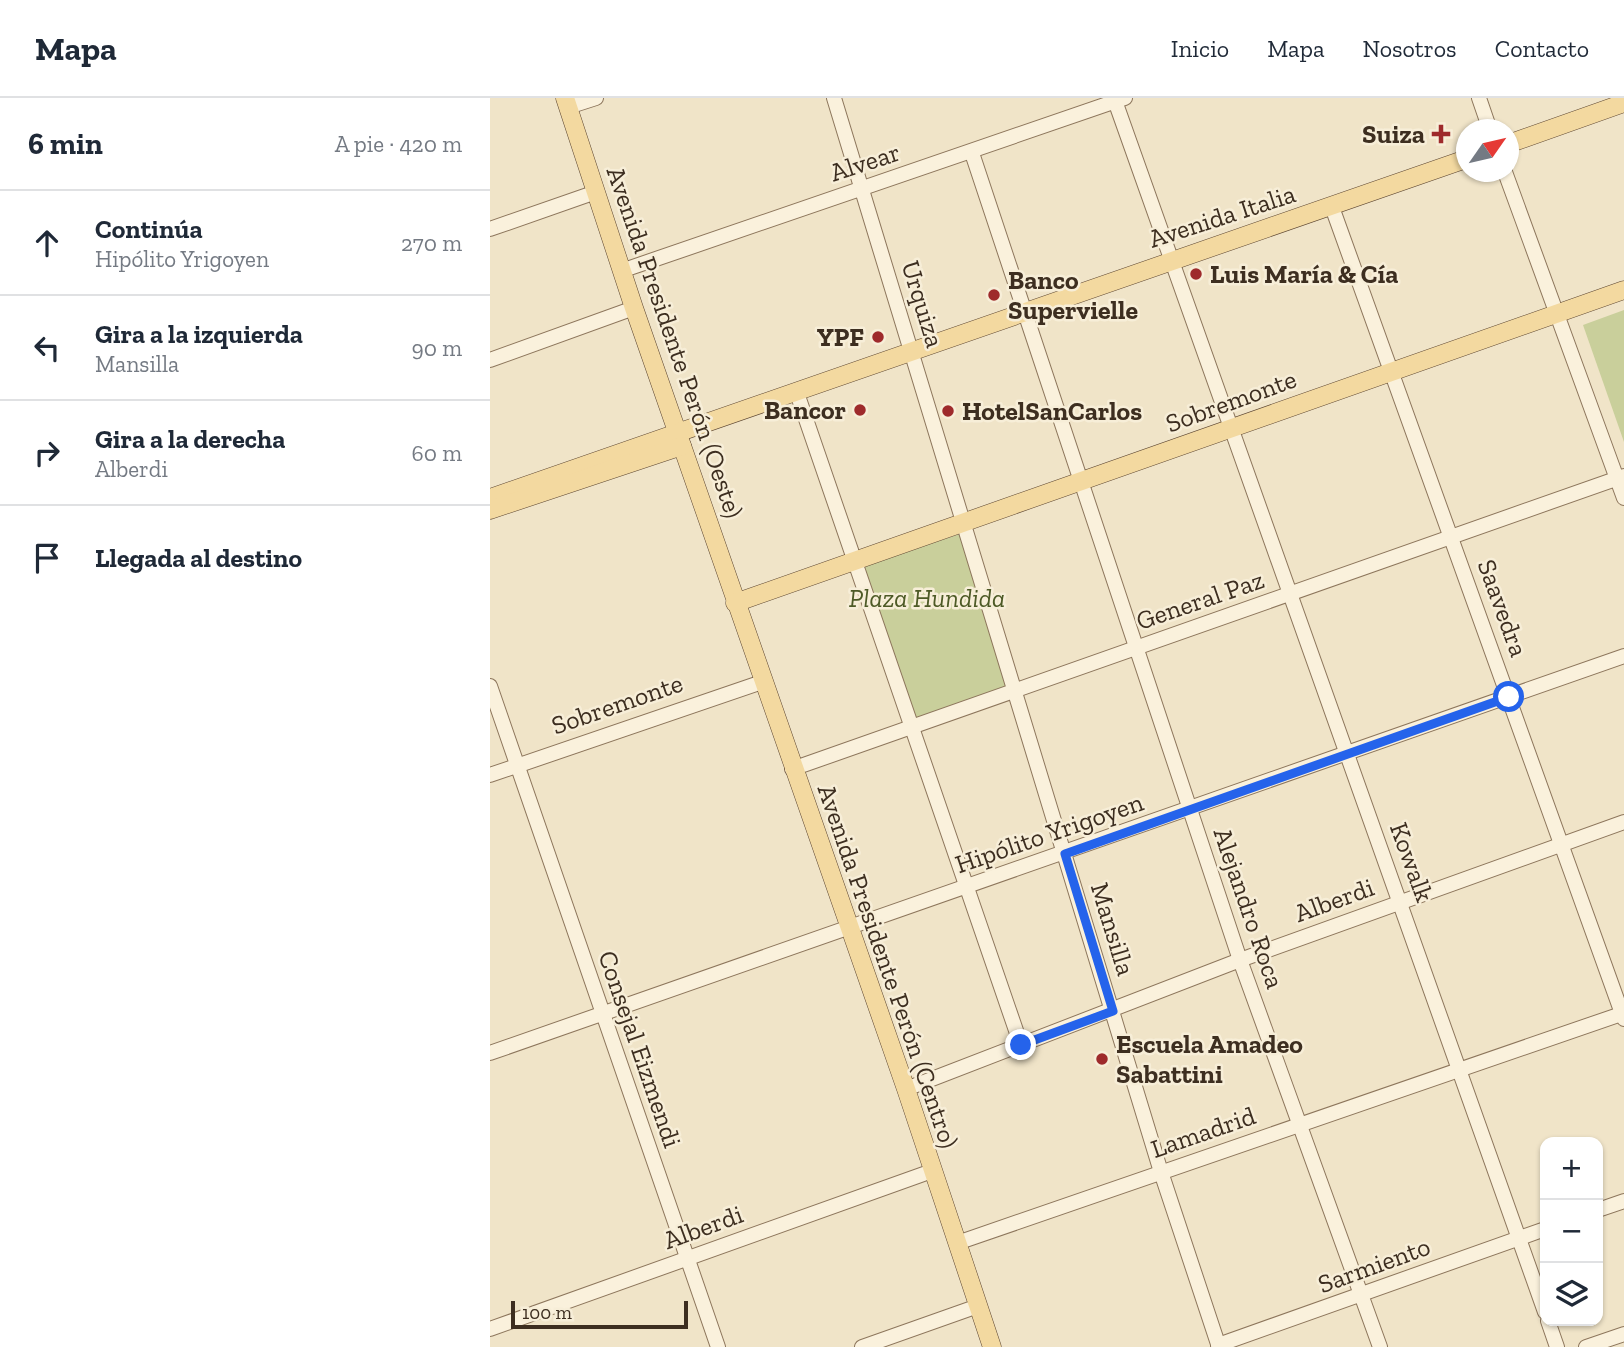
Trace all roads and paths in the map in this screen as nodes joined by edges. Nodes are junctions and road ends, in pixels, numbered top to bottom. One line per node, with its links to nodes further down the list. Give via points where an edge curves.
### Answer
1 (596, 98): 5 (street)
2 (834, 98): 12 (street, Urquiza)
3 (1479, 98): 7 (street)
4 (1118, 99): 9 (street, Alvear); 16 (street, Kowalk)
5 (566, 103): 13 (main road, Avenida Presidente Perón (Oeste))
6 (1624, 103): 8 (main road)
7 (1486, 119)
8 (1519, 140)
9 (972, 153): 12 (street, Alvear); 20 (street, Alejandro Roca)
10 (1456, 163): 14 (main road, Avenida Italia)
11 (1509, 182): 21 (street)
12 (863, 188): 17 (street, Alvear); 22 (street, Urquiza)
13 (596, 192): 15 (street); 17 (main road, Avenida Presidente Perón (Oeste))
14 (1332, 207): 16 (main road, Avenida Italia); 24 (street, Saavedra)
15 (490, 229)
16 (1171, 260): 20 (main road, Avenida Italia); 26 (street, Kowalk)
17 (621, 271): 19 (main road, Avenida Presidente Perón (Oeste))
18 (1624, 290): 21 (main road, Sobremonte)
19 (634, 308): 23 (street); 27 (main road, Avenida Presidente Perón (Oeste))
20 (1023, 313): 22 (main road, Avenida Italia); 29 (street, Alejandro Roca)
21 (1556, 313): 24 (main road, Sobremonte); 28 (street)
22 (912, 353): 25 (main road, Avenida Italia); 33 (street, Urquiza)
23 (490, 360)
24 (1393, 372): 26 (main road, Sobremonte); 34 (street, Saavedra)
25 (797, 393): 27 (main road, Avenida Italia); 35 (street)
26 (1232, 429): 29 (main road, Sobremonte); 36 (street, Kowalk)
27 (680, 440): 30 (main road); 32 (main road); 37 (main road, Avenida Presidente Perón (Oeste))
28 (1620, 477): 31 (street); 34 (street, General Paz)
29 (1080, 482): 33 (main road, Sobremonte); 38 (street, Alejandro Roca)
30 (490, 498)
31 (1624, 498)
32 (490, 510)
33 (965, 523): 35 (main road, Sobremonte); 42 (street, Mansilla)
34 (1451, 536): 36 (street, General Paz); 43 (street, Saavedra)
35 (855, 562): 37 (main road, Sobremonte); 44 (street)
36 (1289, 594): 38 (street, General Paz); 45 (street, Kowalk)
37 (735, 603): 40 (main road, Avenida Presidente Perón (Centro))
38 (1136, 649): 42 (street, General Paz); 49 (street, Alejandro Roca)
39 (1624, 656): 43 (street, Hipólito Yrigoyen)
40 (762, 682): 46 (street, Sobremonte); 47 (main road, Avenida Presidente Perón (Centro))
41 (490, 686): 46 (street, Consejal Eizmendi)
42 (1016, 690): 44 (street, General Paz); 52 (street, Mansilla)
43 (1509, 697): 45 (street, Hipólito Yrigoyen); 51 (street, Saavedra)
44 (913, 727): 47 (street, General Paz); 53 (street)
45 (1347, 755): 49 (street, Hipólito Yrigoyen); 54 (street, Kowalk)
46 (517, 766): 48 (street, Sobremonte); 58 (street, Consejal Eizmendi)
47 (792, 769): 55 (main road, Avenida Presidente Perón (Centro))
48 (490, 775)
49 (1189, 809): 52 (street, Hipólito Yrigoyen); 56 (street, Alejandro Roca)
50 (1624, 822): 51 (street, Alberdi)
51 (1562, 843): 54 (street, Alberdi); 59 (street, Saavedra)
52 (1065, 854): 53 (street, Hipólito Yrigoyen); 57 (street, Mansilla)
53 (967, 888): 55 (street, Hipólito Yrigoyen); 60 (street)
54 (1401, 902): 56 (street, Alberdi); 62 (street, Kowalk)
55 (849, 930): 58 (street, Hipólito Yrigoyen); 63 (main road, Avenida Presidente Perón (Centro))
56 (1240, 960): 57 (street, Alberdi); 64 (street, Alejandro Roca)
57 (1113, 1011): 60 (street, Alberdi); 66 (street, Mansilla)
58 (602, 1013): 61 (street, Hipólito Yrigoyen); 72 (street, Consejal Eizmendi)
59 (1623, 1015): 62 (street, Lamadrid)
60 (1021, 1045): 63 (street, Alberdi)
61 (490, 1053)
62 (1459, 1071): 64 (street, Lamadrid); 70 (street, Kowalk)
63 (906, 1089): 65 (main road, Avenida Presidente Perón (Centro))
64 (1299, 1126): 66 (street, Lamadrid); 73 (street, Alejandro Roca)
65 (932, 1171): 71 (main road, Avenida Presidente Perón (Centro)); 72 (street, Alberdi)
66 (1161, 1172): 71 (street, Lamadrid); 79 (street, Mansilla)
67 (1624, 1201): 68 (street)
68 (1603, 1208)
69 (1540, 1231): 70 (street, Sarmiento)
70 (1520, 1238): 73 (street, Sarmiento); 74 (street, Kowalk)
71 (957, 1243): 75 (main road, Avenida Presidente Perón (Centro))
72 (687, 1258): 77 (street, Alberdi); 80 (street, Consejal Eizmendi)
73 (1363, 1295): 79 (street, Sarmiento); 83 (street, Alejandro Roca)
74 (1540, 1297)
75 (978, 1306): 81 (street); 82 (main road, Avenida Presidente Perón (Centro))
76 (1550, 1326): 84 (street)
77 (490, 1329)
78 (1624, 1334): 85 (street)
79 (1219, 1346)
80 (718, 1347)
81 (862, 1347)
82 (992, 1347)
83 (1380, 1347)
84 (1557, 1347)
85 (1586, 1347)

